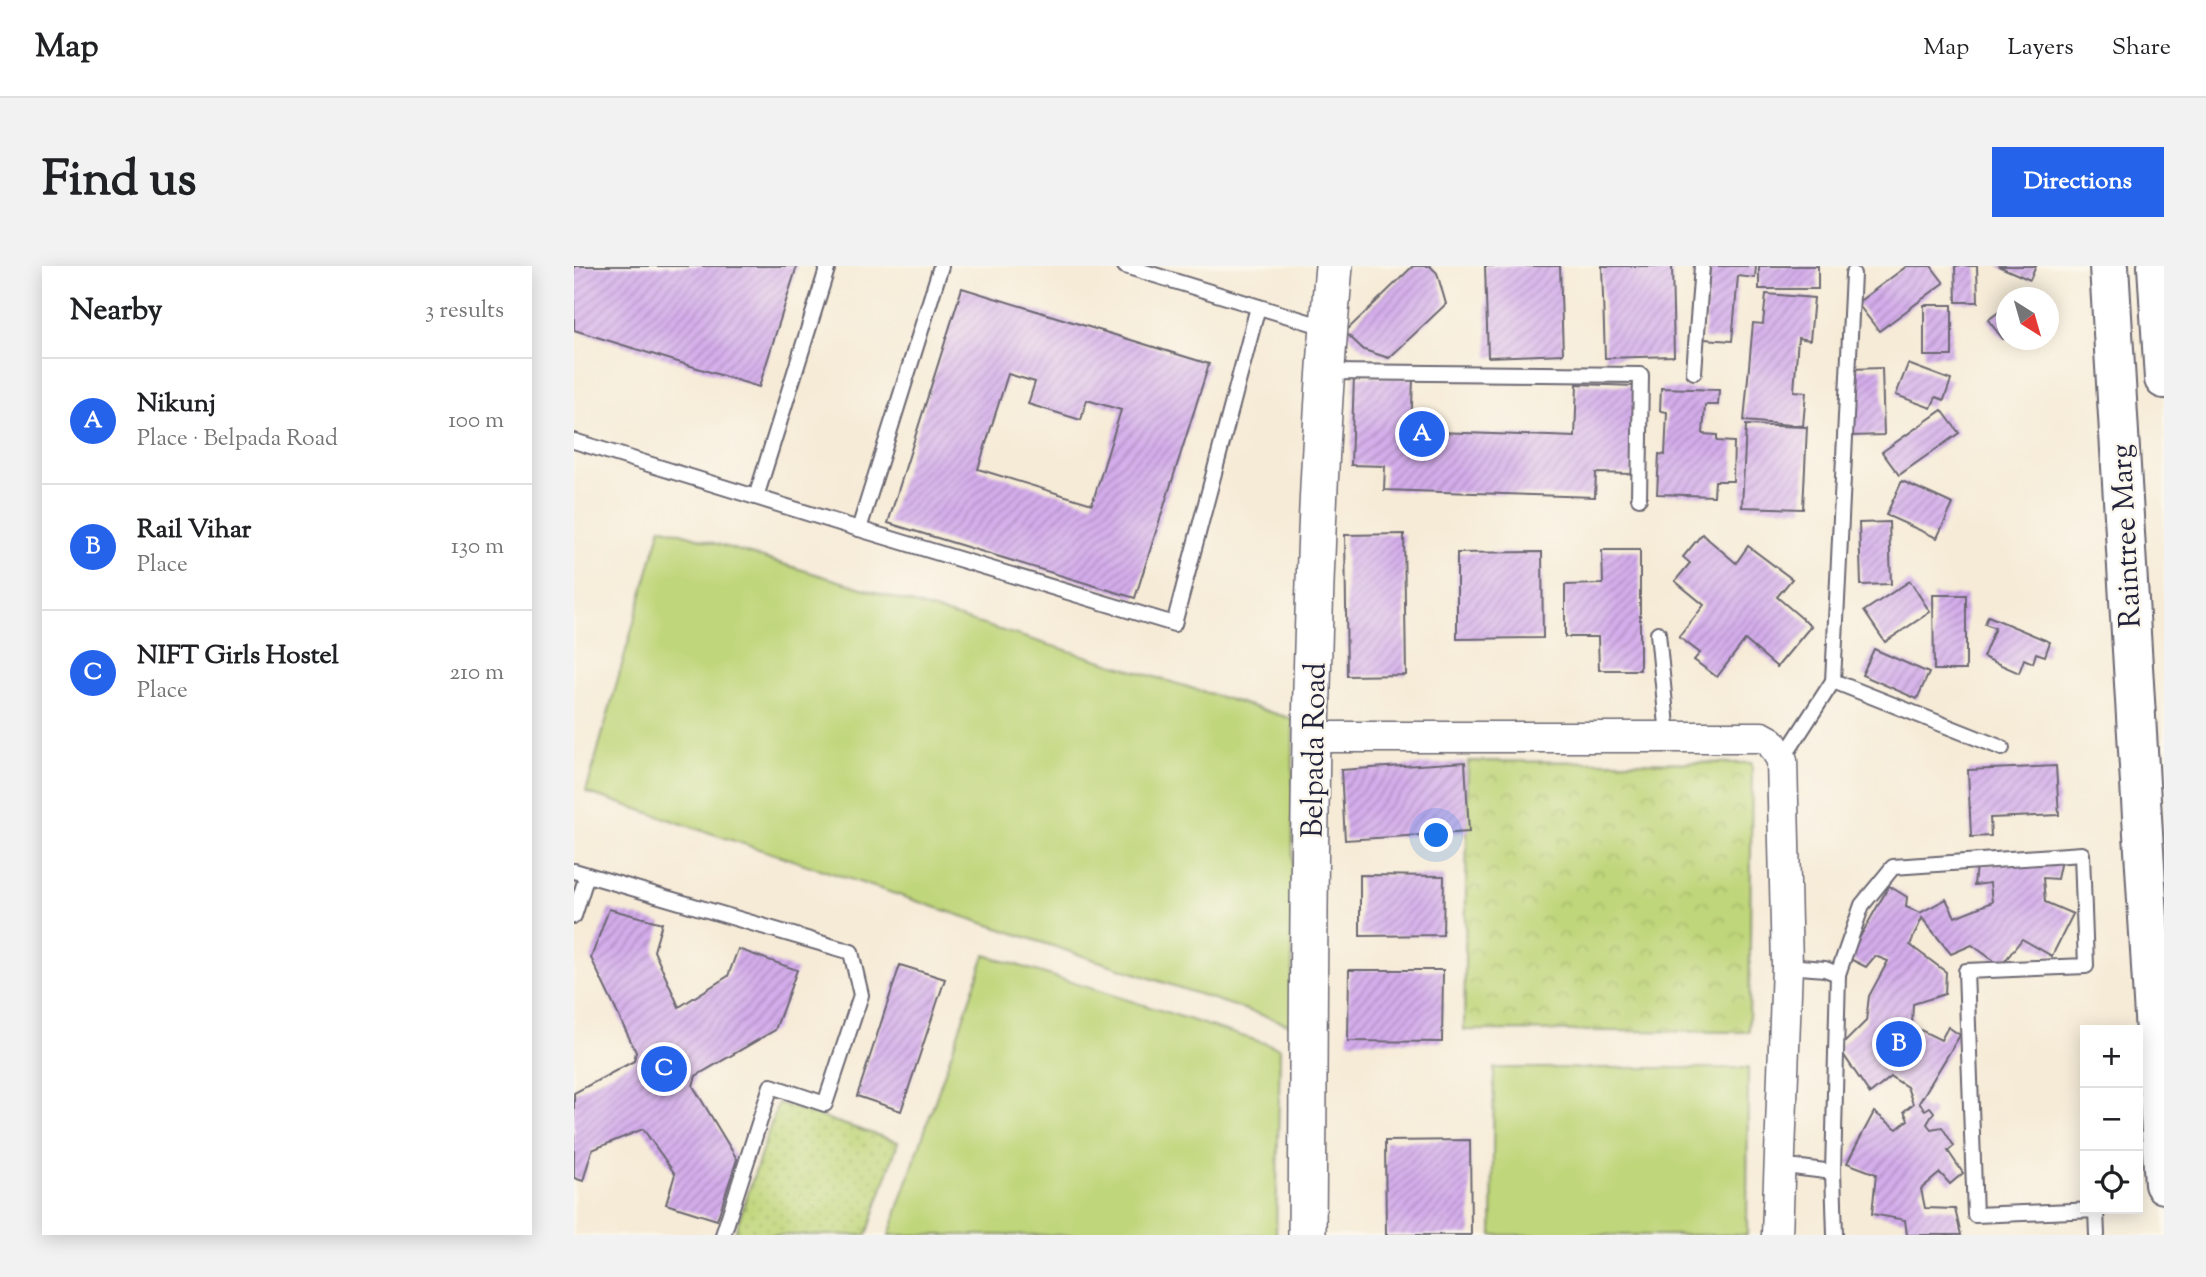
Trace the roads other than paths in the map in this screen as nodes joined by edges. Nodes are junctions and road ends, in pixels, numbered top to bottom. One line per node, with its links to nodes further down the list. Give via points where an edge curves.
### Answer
1 (828, 266): 15 (lane)
2 (941, 266): 17 (lane)
3 (1125, 266): 9 (lane)
4 (1334, 266): 10 (street, Belpada Road)
5 (1702, 266): 12 (lane)
6 (2109, 266): 30 (main road, Raintree Marg)
7 (2157, 266): 13 (main road)
8 (1853, 274): 19 (lane)
9 (1258, 307): 10 (lane); 17 (lane, via 1174,624)
10 (1329, 329): 11 (street, Belpada Road)
11 (1325, 372): 16 (lane, via 1641,375); 21 (street, Belpada Road)
12 (1694, 372)
13 (2164, 379)
14 (574, 441): 15 (lane)
15 (756, 497): 17 (lane)
16 (1639, 498)
17 (859, 529)
18 (1658, 633): 20 (lane)
19 (1833, 681): 22 (lane); 23 (lane)
20 (1668, 736): 21 (street); 23 (street, via 1762,737 1771,742)
21 (1312, 737): 32 (street, Belpada Road)
22 (2002, 748)
23 (1782, 760): 26 (street)
24 (581, 873): 25 (lane); 31 (lane, via 851,952 861,995 825,1104 772,1086)
25 (574, 916)
26 (1787, 967): 27 (lane, via 1825,968); 28 (street)
27 (1838, 974): 29 (lane); 35 (lane, via 1862,905 1893,867 2082,854 2086,966 1966,971 1975,1215 2096,1210)
28 (1777, 1166): 29 (lane); 33 (street)
29 (1833, 1172): 34 (lane)
30 (2164, 1184)
31 (723, 1235)
32 (1307, 1235)
33 (1777, 1235)
34 (1835, 1235)
35 (2097, 1235)

